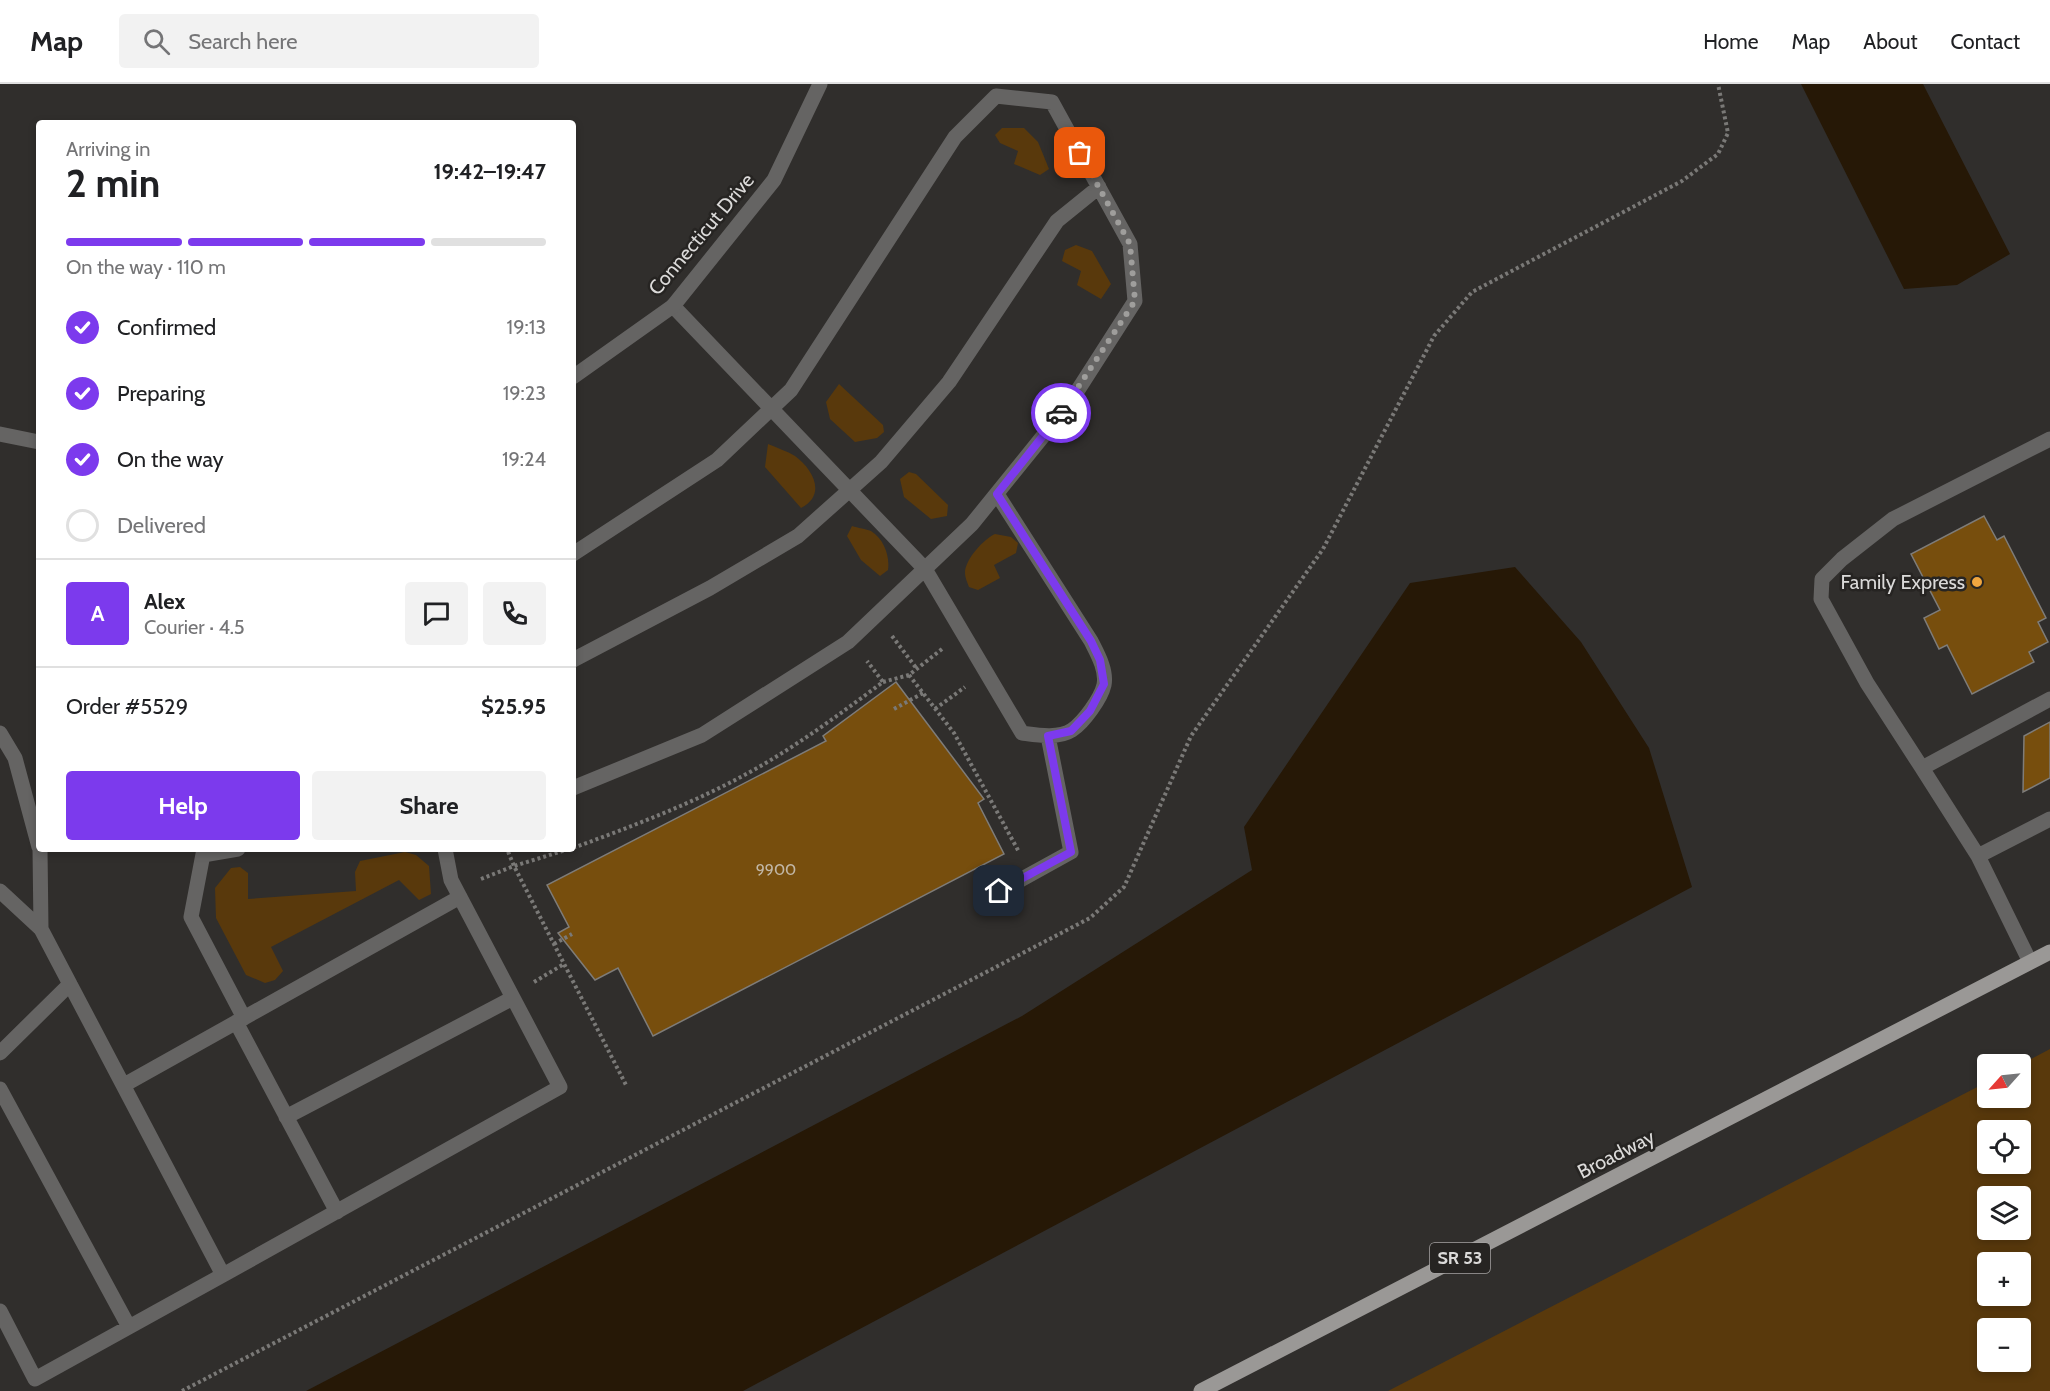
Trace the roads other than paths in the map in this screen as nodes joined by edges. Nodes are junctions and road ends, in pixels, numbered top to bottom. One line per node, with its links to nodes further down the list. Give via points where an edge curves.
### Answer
1 (820, 84): 3 (street, Connecticut Drive, via 774,180)
2 (1099, 187): 5 (street, via 1052,102 996,96 955,137 791,390); 9 (street, via 1057,221 949,382 881,462); 10 (street, via 1130,244 1135,301 1069,404)
3 (673, 306): 4 (street, Connecticut Drive); 5 (street)
4 (576, 375)
5 (772, 408): 9 (street); 11 (street, via 717,460)
6 (0, 434): 8 (street)
7 (2050, 439): 17 (street, via 1893,519 1822,579 1821,599 1867,683)
8 (36, 441)
9 (849, 491): 12 (street); 13 (street, via 798,536 710,588)
10 (997, 494): 12 (street); 16 (street, via 1100,660 1104,684 1090,711 1071,731)
11 (576, 552)
12 (925, 569): 16 (street, via 1022,733); 18 (street, via 848,642 702,735)
13 (576, 658)
14 (2050, 699): 17 (street)
15 (0, 734): 20 (street, via 15,758)
16 (1048, 736): 27 (street, via 1071,852)
17 (1922, 768): 24 (street)
18 (576, 787)
19 (2050, 819): 24 (street)
20 (36, 837)
21 (39, 852): 28 (street)
22 (203, 852): 33 (street, via 191,917)
23 (446, 852): 26 (street, via 451,880)
24 (1978, 856): 30 (street)
25 (0, 891): 28 (street)
26 (460, 897): 32 (street); 33 (street)
27 (984, 900)
28 (41, 929): 31 (street)
29 (2050, 952): 30 (main road, Broadway / SR 53)
30 (2030, 962): 42 (main road, Broadway / SR 53)
31 (70, 984): 34 (street); 35 (street)
32 (513, 998): 37 (street); 38 (street, via 560,1087)
33 (240, 1020): 35 (street); 37 (street)
34 (0, 1053)
35 (124, 1085): 39 (street)
36 (0, 1089): 41 (street)
37 (286, 1117): 38 (street)
38 (337, 1212): 39 (street)
39 (224, 1275): 41 (street)
40 (0, 1311): 41 (street, via 35,1379)
41 (129, 1327)
42 (1201, 1391)

